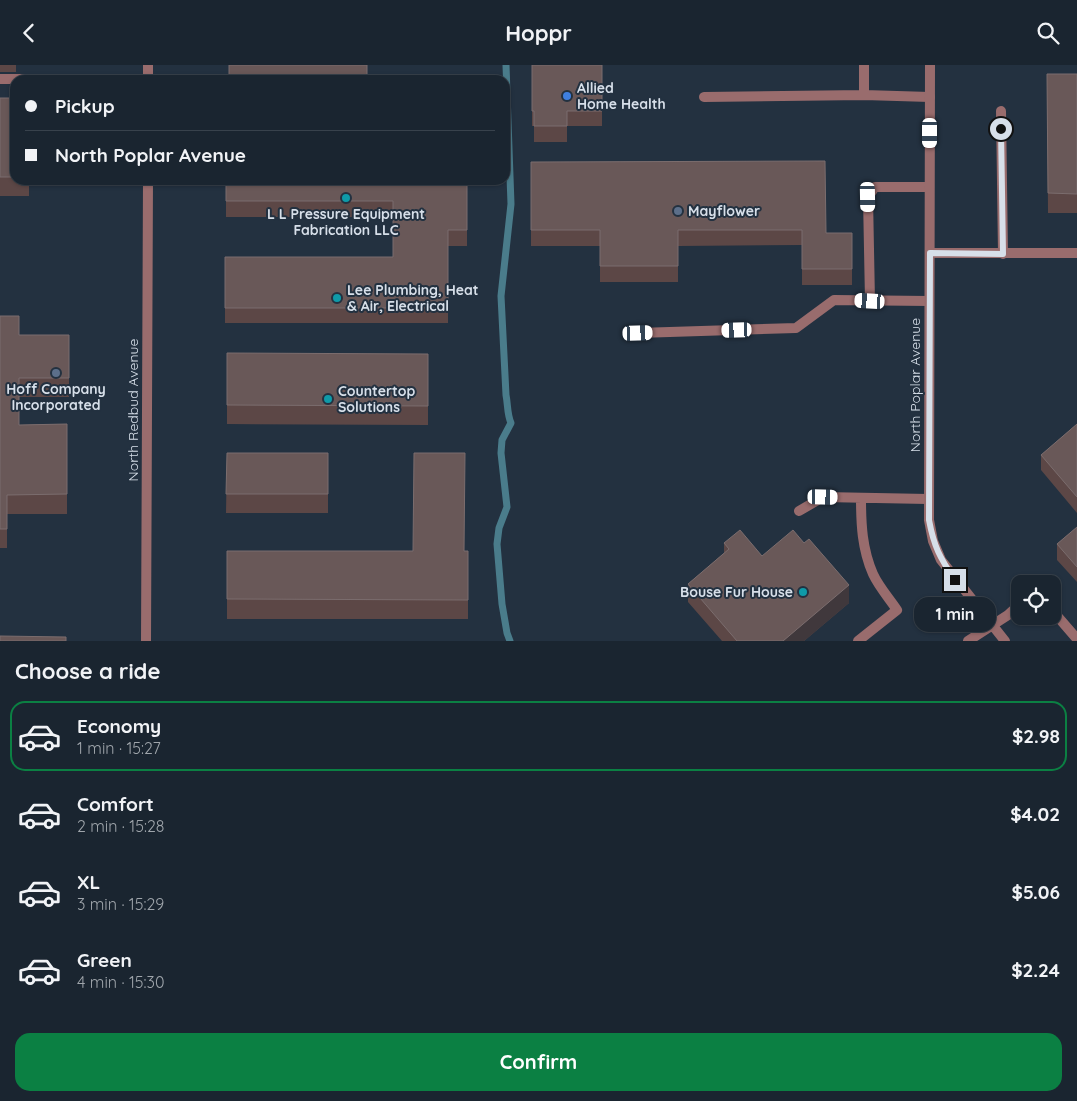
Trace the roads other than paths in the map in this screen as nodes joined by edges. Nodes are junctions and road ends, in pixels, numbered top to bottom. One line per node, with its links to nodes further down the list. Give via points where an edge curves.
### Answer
1 (864, 65): 3 (street)
2 (930, 65): 5 (street, North Poplar Avenue)
3 (864, 95): 4 (street); 5 (street)
4 (704, 97)
5 (930, 97): 8 (street, North Poplar Avenue)
6 (1001, 111): 11 (street)
7 (148, 185): 22 (street, North Redbud Avenue)
8 (929, 187): 9 (street, North Poplar Avenue); 12 (street, via 875,187 868,197)
9 (930, 253): 11 (street); 13 (street, North Poplar Avenue)
10 (1077, 253): 11 (street)
11 (1003, 254)
12 (870, 301): 13 (street); 14 (street, via 834,300 796,328)
13 (929, 301): 16 (street, North Poplar Avenue)
14 (638, 333)
15 (861, 498): 16 (street); 17 (street, via 823,497); 23 (street, via 864,549 873,575 897,610)
16 (928, 499): 20 (street, North Poplar Avenue, via 933,541 941,560)
17 (799, 511)
18 (1011, 612): 20 (street)
19 (1061, 620): 21 (street)
20 (991, 625): 24 (street); 25 (street, North Poplar Avenue)
21 (1077, 639)
22 (146, 641)
23 (858, 641)
24 (968, 641)
25 (1005, 641)

